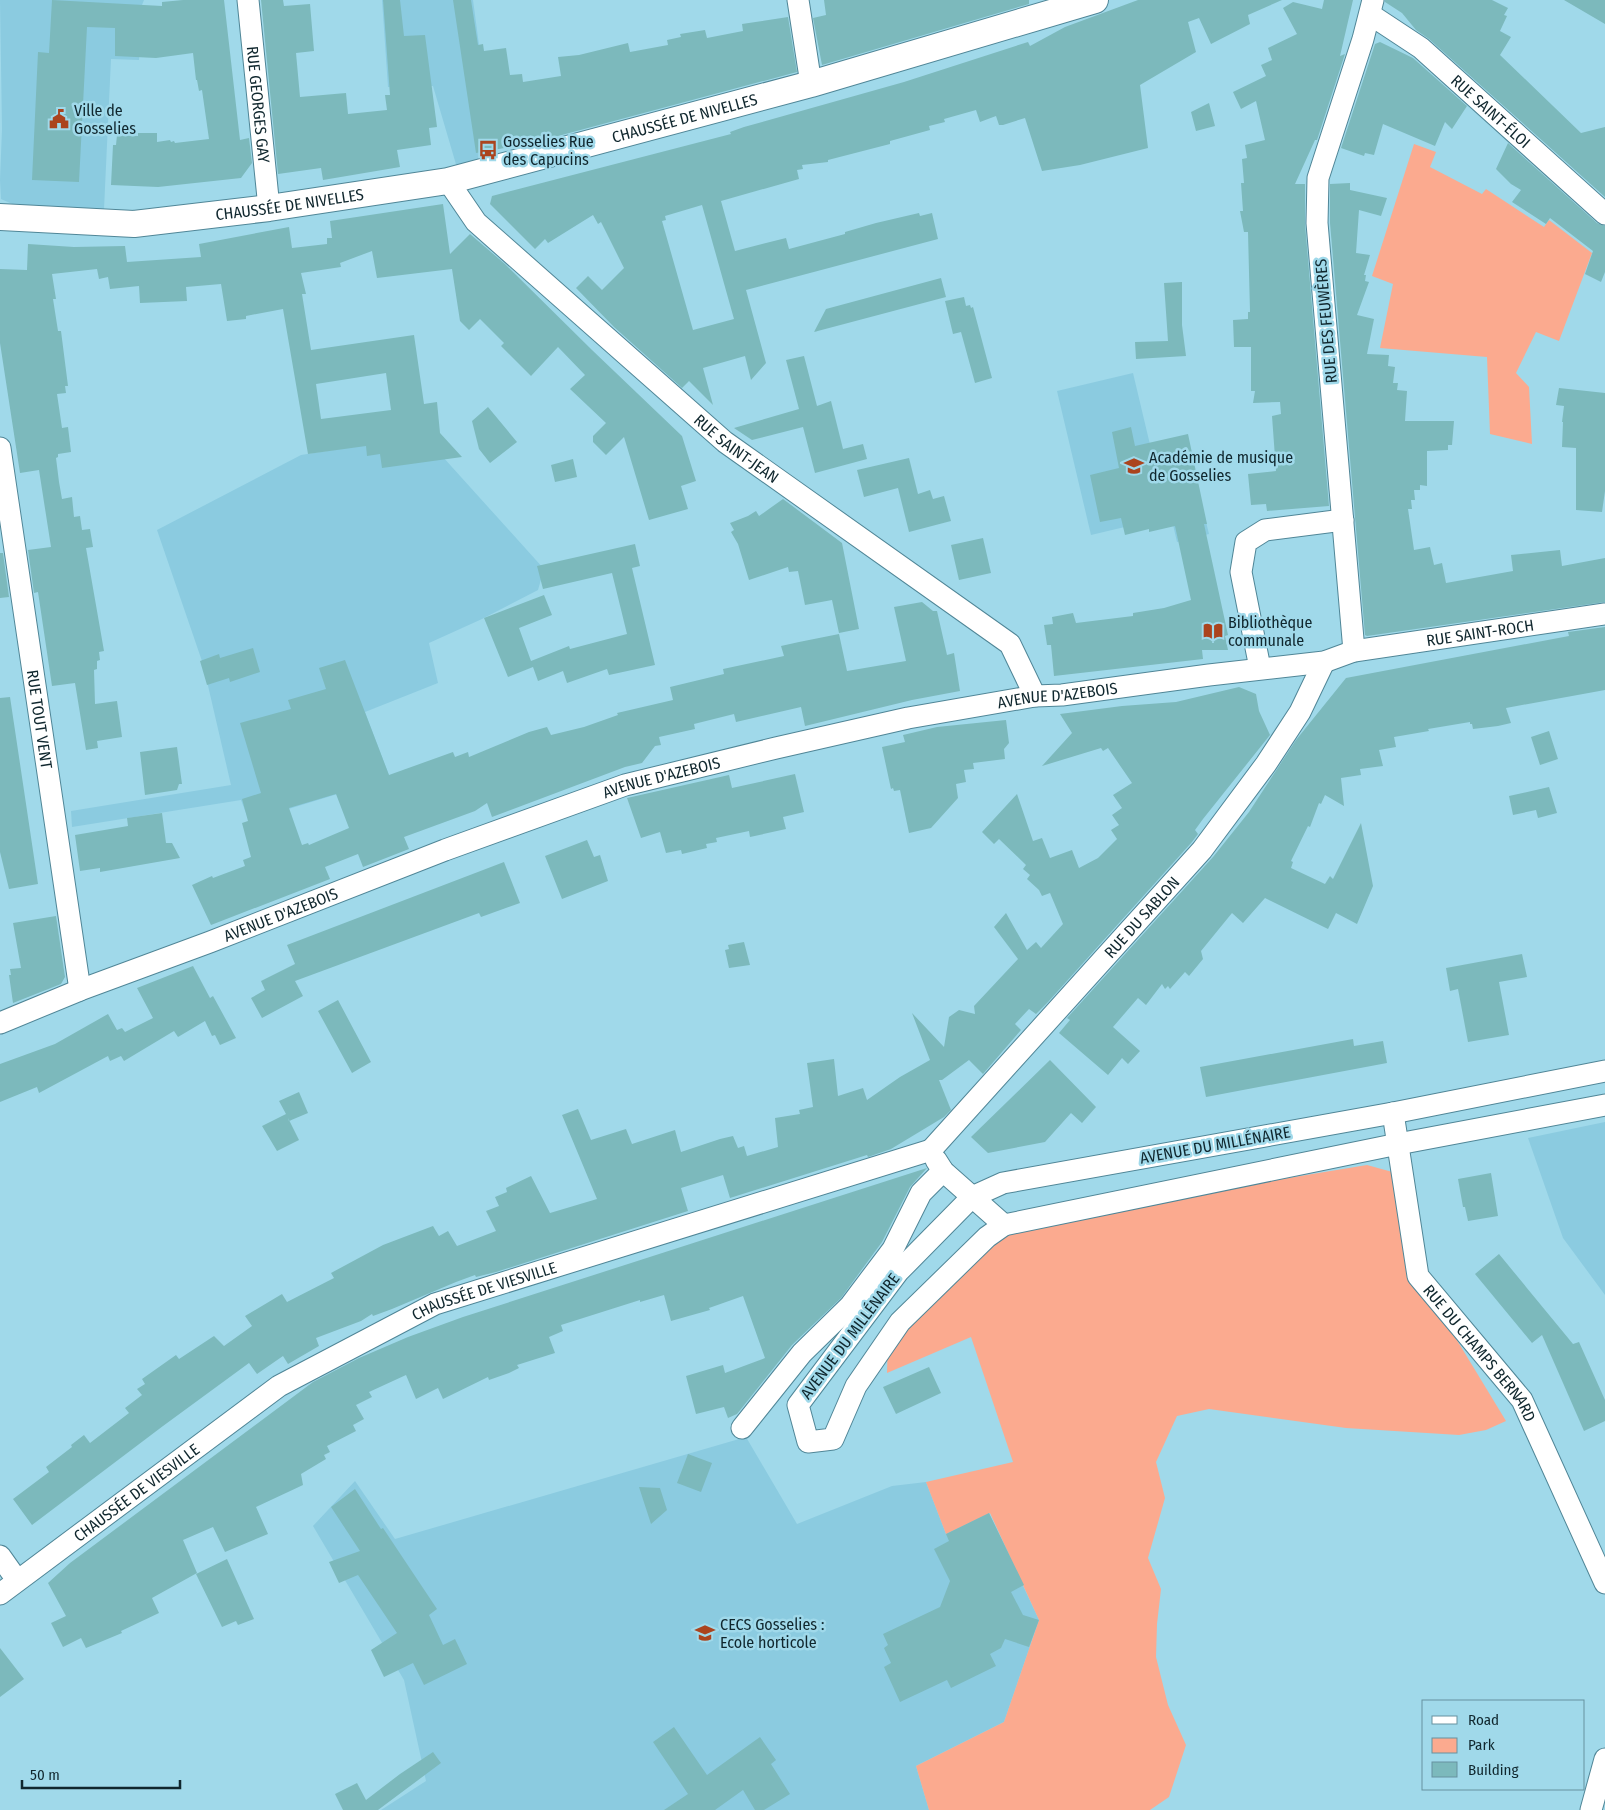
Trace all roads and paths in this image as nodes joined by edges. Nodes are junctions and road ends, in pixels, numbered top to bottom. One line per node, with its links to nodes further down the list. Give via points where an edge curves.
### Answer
1 (248, 0): 7 (street, RUE GEORGES GAY)
2 (798, 0): 5 (street)
3 (1095, 0): 5 (main road, CHAUSSÉE DE NIVELLES)
4 (1372, 8): 8 (street, RUE SAINT-ÉLOI); 11 (street, RUE DES FEUWÈRES, via 1318,178 1317,223)
5 (811, 84): 6 (main road, CHAUSSÉE DE NIVELLES)
6 (448, 181): 7 (main road, CHAUSSÉE DE NIVELLES); 16 (street, RUE SAINT-JEAN, via 476,222 725,442 1010,644)
7 (269, 208): 9 (main road, CHAUSSÉE DE NIVELLES, via 134,224)
8 (1605, 214)
9 (0, 217)
10 (0, 448): 17 (street, RUE TOUT VENT)
11 (1343, 520): 13 (street, RUE DES FEUWÈRES); 15 (street, via 1265,530 1246,542 1241,572)
12 (1605, 614): 13 (street, RUE SAINT-ROCH)
13 (1354, 650): 14 (street, AVENUE D'AZEBOIS)
14 (1324, 662): 15 (street, AVENUE D'AZEBOIS); 23 (street, RUE DU SABLON, via 1300,712 1202,850)
15 (1260, 668): 16 (street, AVENUE D'AZEBOIS)
16 (1035, 696): 17 (street, AVENUE D'AZEBOIS, via 899,720 625,785 445,850)
17 (80, 990): 18 (street, AVENUE D'AZEBOIS)
18 (0, 1022)
19 (1605, 1071): 21 (street, AVENUE DU MILLÉNAIRE)
20 (1605, 1105): 22 (street, AVENUE DU MILLÉNAIRE)
21 (1394, 1113): 22 (street, RUE DU CHAMPS BERNARD); 25 (street, AVENUE DU MILLÉNAIRE, via 1003,1183)
22 (1398, 1144): 26 (street, AVENUE DU MILLÉNAIRE); 30 (street, RUE DU CHAMPS BERNARD, via 1418,1276 1522,1400)
23 (931, 1150): 24 (street); 29 (street, CHAUSSÉE DE VIESVILLE, via 436,1304 279,1386)
24 (942, 1171): 25 (street); 27 (street, via 921,1192 893,1249 850,1306 802,1353)
25 (972, 1197): 26 (street); 26 (street, AVENUE DU MILLÉNAIRE, via 898,1272 798,1405 808,1442 833,1439 856,1386 900,1322 987,1237)
26 (1004, 1225)
27 (742, 1428)
28 (0, 1556): 29 (street)
29 (17, 1580): 31 (street, CHAUSSÉE DE VIESVILLE)
30 (1605, 1584)
31 (0, 1594)
32 (1605, 1759): 33 (street)
33 (1591, 1810)

